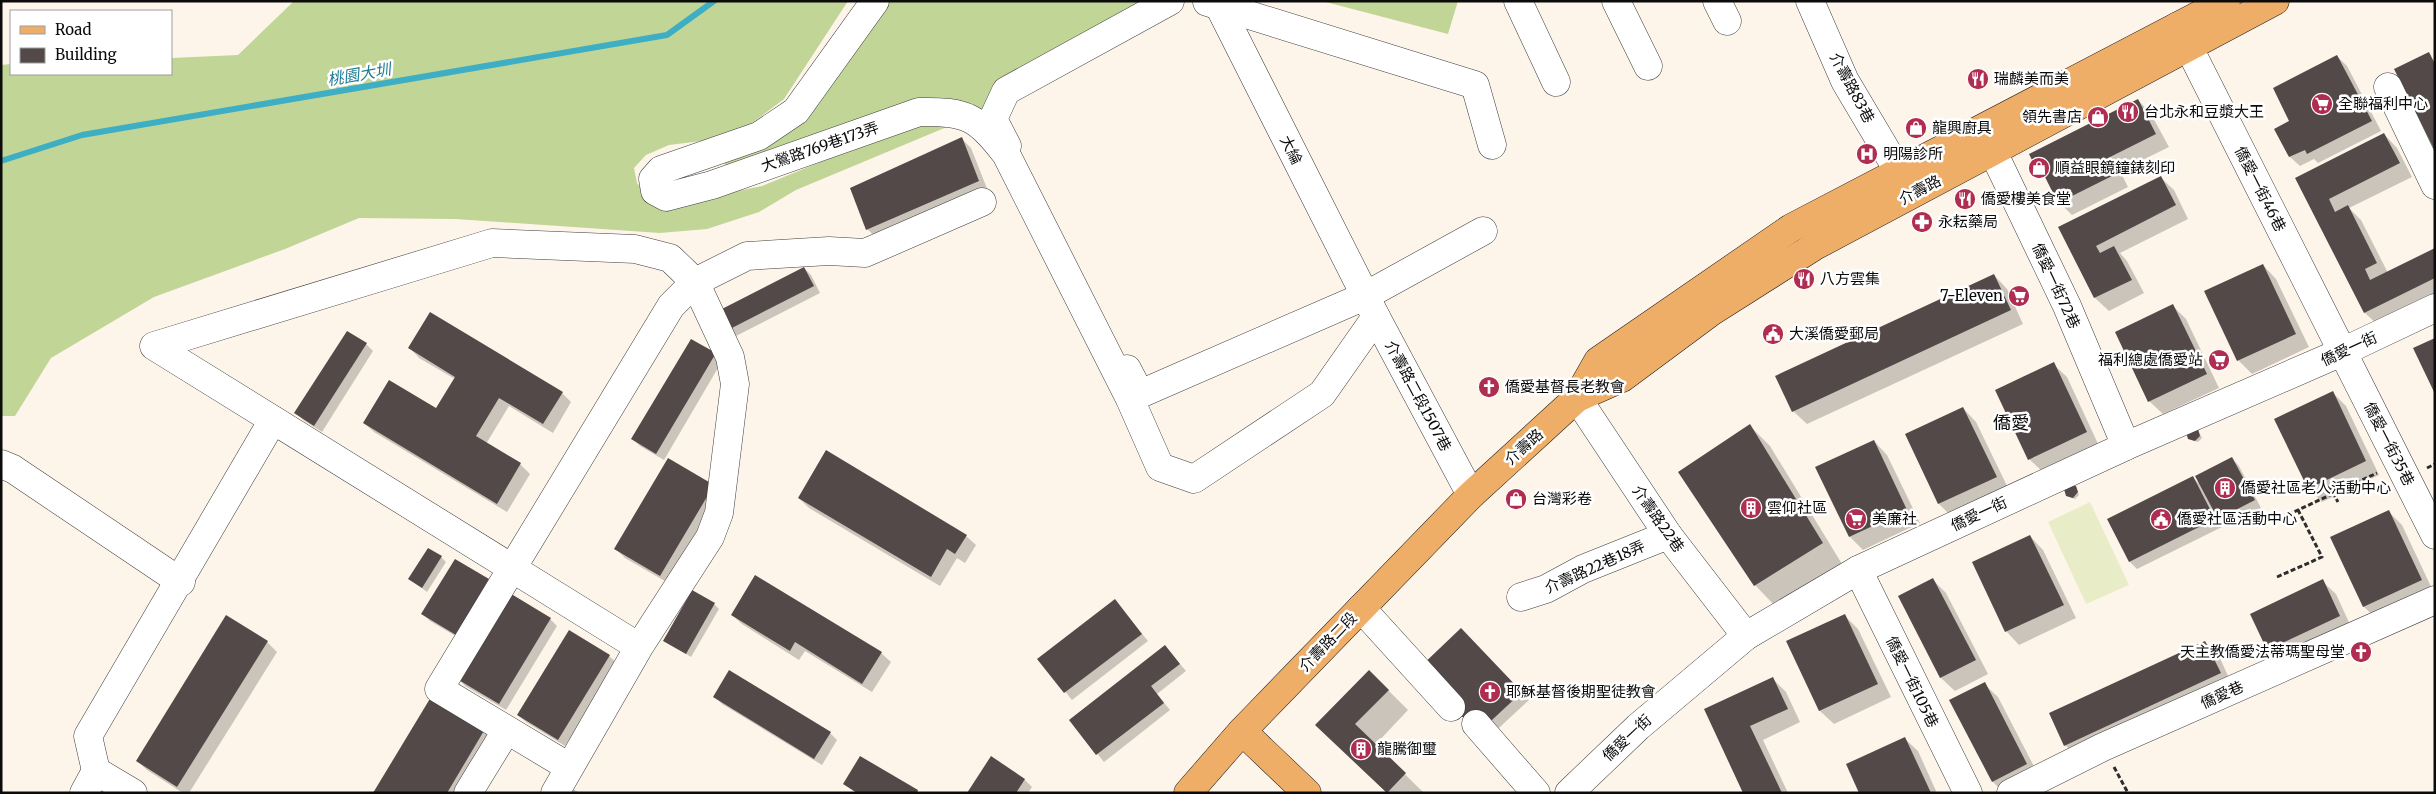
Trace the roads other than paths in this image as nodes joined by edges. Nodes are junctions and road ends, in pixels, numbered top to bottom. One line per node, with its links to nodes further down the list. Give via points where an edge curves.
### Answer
1 (875, 1): 20 (street, 大鶯路769巷173弄, via 796,111 759,136 661,170 653,179 655,191 666,197 712,185 919,112 971,117 988,130 1006,154 1130,399 1160,467 1194,479 1322,394)
2 (1170, 1): 20 (street, via 1006,91 993,119 1140,394)
3 (1518, 1): 11 (street)
4 (1616, 1): 10 (street)
5 (1810, 1): 15 (street, 介壽路83巷, via 1845,81)
6 (2226, 1): 9 (main road, 介壽路)
7 (2275, 1): 9 (main road, 介壽路)
8 (1209, 3): 14 (street, via 1475,85); 20 (street, 大綸)
9 (2183, 36): 13 (main road, 介壽路); 22 (street, 僑愛一街46巷)
10 (1648, 66)
11 (1556, 82)
12 (2388, 86): 16 (street)
13 (1987, 140): 15 (main road, 介壽路); 23 (main road, 介壽路, via 1711,312 1622,378); 25 (street, 僑愛一街72巷, via 2067,306)
14 (1492, 145)
15 (1899, 172): 23 (main road, 介壽路, via 1791,228 1598,361)
16 (2435, 185)
17 (982, 202): 19 (street, via 865,253 829,251 747,256)
18 (1483, 231): 20 (street)
19 (695, 282): 24 (street, via 670,258 635,249 492,243 154,346); 30 (street, via 671,306); 37 (street, via 730,357 735,384 720,513 710,537)
20 (1370, 307): 27 (street, 介壽路二段1507巷)
21 (2435, 308): 22 (street, 僑愛一街)
22 (2342, 352): 25 (street, 僑愛一街); 29 (street, 僑愛一街35巷)
23 (1578, 398): 27 (main road, 介壽路); 28 (street, 介壽路22巷)
24 (273, 420): 30 (street); 32 (street)
25 (2126, 446): 31 (street, 僑愛一街)
26 (1, 464): 32 (street)
27 (1471, 495): 35 (main road, 介壽路二段)
28 (1668, 535): 33 (street, 介壽路22巷18弄, via 1583,570 1546,590); 36 (street, 介壽路22巷)
29 (2435, 535)
30 (513, 568): 37 (street); 40 (street, via 439,689)
31 (1858, 570): 36 (street, 僑愛一街); 51 (street, 僑愛一街105巷)
32 (181, 582): 43 (street, via 88,736)
33 (1521, 597)
34 (2435, 600): 52 (street, 僑愛巷, via 2103,747)
35 (1361, 608): 38 (street); 41 (main road, 介壽路二段)
36 (1746, 636): 50 (street, 僑愛一街, via 1638,727)
37 (639, 646): 42 (street)
38 (1451, 708)
39 (1476, 724): 49 (street)
40 (506, 731): 42 (street); 46 (street)
41 (1242, 731): 44 (main road, 介壽路二段); 48 (main road)
42 (569, 767): 47 (street)
43 (90, 782): 45 (street)
44 (1196, 790)
45 (133, 793)
46 (468, 793)
47 (555, 793)
48 (1307, 793)
49 (1536, 793)
50 (1569, 793)
51 (1968, 793)
52 (2010, 793)

